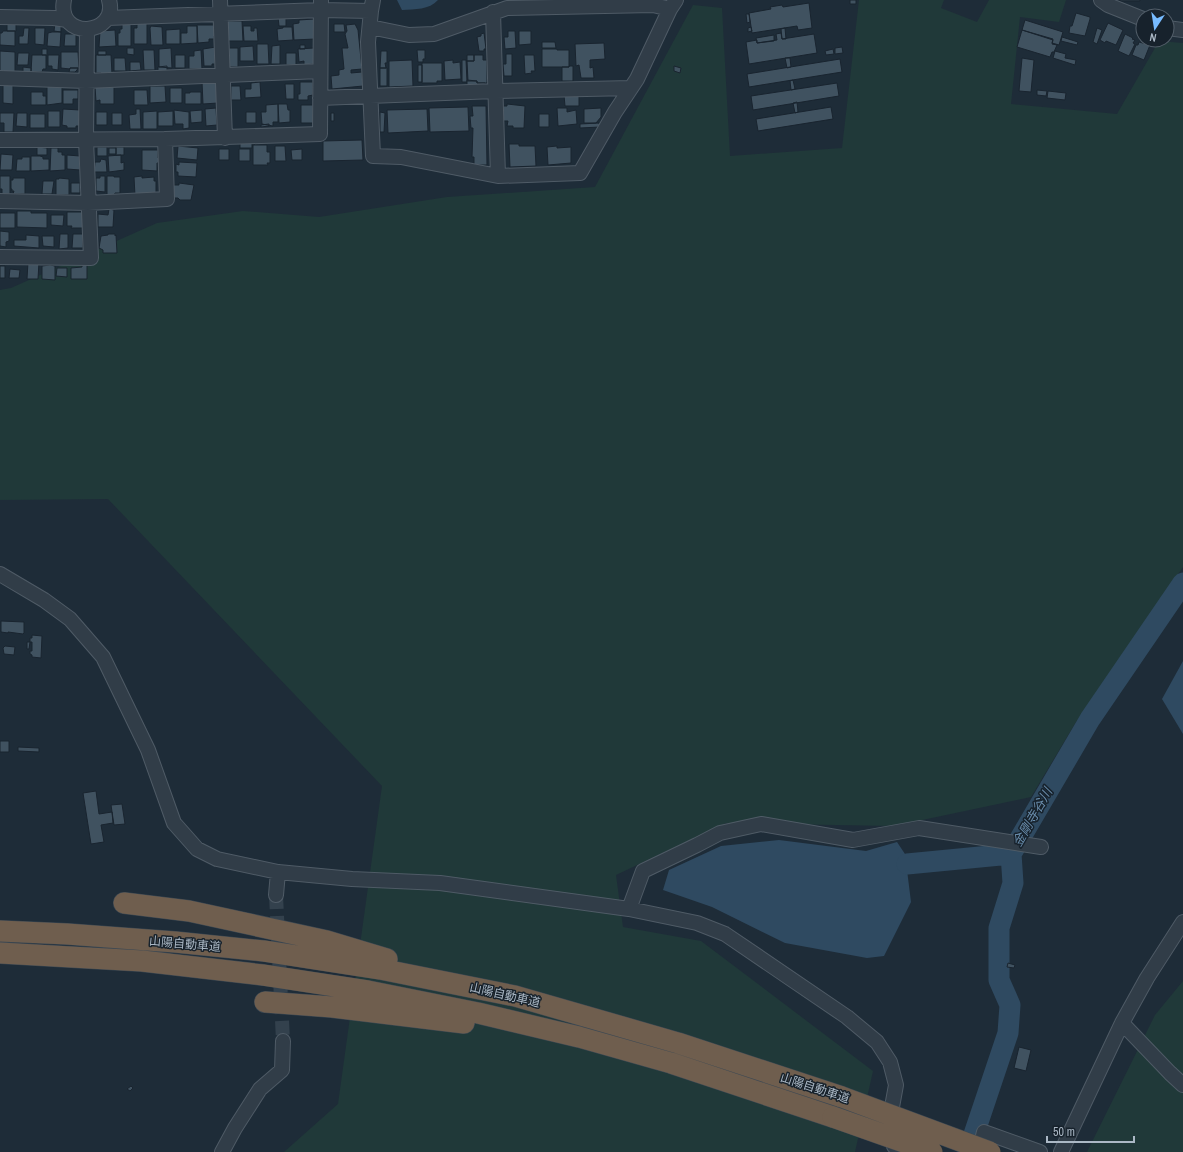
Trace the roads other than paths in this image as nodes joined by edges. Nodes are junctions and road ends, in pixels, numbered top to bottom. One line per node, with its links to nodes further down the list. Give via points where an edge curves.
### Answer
1 (64, 0): 12 (street)
2 (109, 0): 11 (street, via 110,11)
3 (1101, 0): 9 (street)
4 (673, 4): 8 (street, via 507,8); 19 (street)
5 (321, 5): 6 (street); 7 (street); 15 (street)
6 (372, 5): 13 (street)
7 (220, 7): 11 (street); 16 (street)
8 (493, 12): 13 (street, via 434,34 409,35); 20 (street)
9 (1135, 16)
10 (0, 17): 12 (street)
11 (107, 18): 14 (street, via 102,24)
12 (67, 20): 14 (street, via 72,25)
13 (370, 26): 21 (street, via 368,42)
14 (87, 30): 18 (street)
15 (320, 71): 16 (street); 22 (street)
16 (223, 76): 18 (street); 23 (street)
17 (0, 78): 18 (street)
18 (86, 81): 25 (street)
19 (631, 88): 20 (street); 27 (street, via 580,173)
20 (495, 91): 21 (street); 27 (street)
21 (371, 96): 22 (street); 27 (street, via 373,156 401,158)
22 (320, 98): 23 (street, via 320,134)
23 (225, 138): 26 (street)
24 (0, 140): 25 (street)
25 (86, 140): 26 (street); 29 (street)
26 (165, 140): 29 (street, via 167,199)
27 (498, 176)
28 (0, 201): 29 (street)
29 (88, 203): 30 (street, via 91,258)
30 (0, 257)
31 (0, 574): 33 (street, via 70,619 102,657 148,750 174,823 197,848 216,859)
32 (1041, 847): 36 (street, via 919,828 853,840 761,824 720,833 643,871)
33 (278, 872): 34 (street); 36 (street, via 440,883)
34 (276, 895)
35 (124, 903): 40 (highway, via 189,911 326,941)
36 (629, 909): 47 (street, via 697,923 725,934 847,1017 877,1042 890,1062 896,1085 888,1129 894,1146)
37 (1183, 922): 42 (street)
38 (0, 930): 40 (highway, 山陽自動車道, via 264,951 380,969)
39 (0, 953): 44 (highway, 山陽自動車道, via 142,961 263,975 368,991 486,1015)
40 (515, 996): 50 (highway, 山陽自動車道, bridge, via 678,1043 842,1097)
41 (265, 1002): 44 (highway, via 332,1007 501,1028)
42 (1122, 1023): 45 (street); 52 (street)
43 (283, 1041): 46 (street, via 282,1070 260,1089 234,1128)
44 (671, 1063): 48 (highway, 山陽自動車道, bridge)
45 (1183, 1085)
46 (222, 1152)
47 (900, 1152)
48 (932, 1152)
49 (979, 1152): 51 (street, via 984,1132)
50 (990, 1152)
51 (1040, 1152)
52 (1061, 1152)

